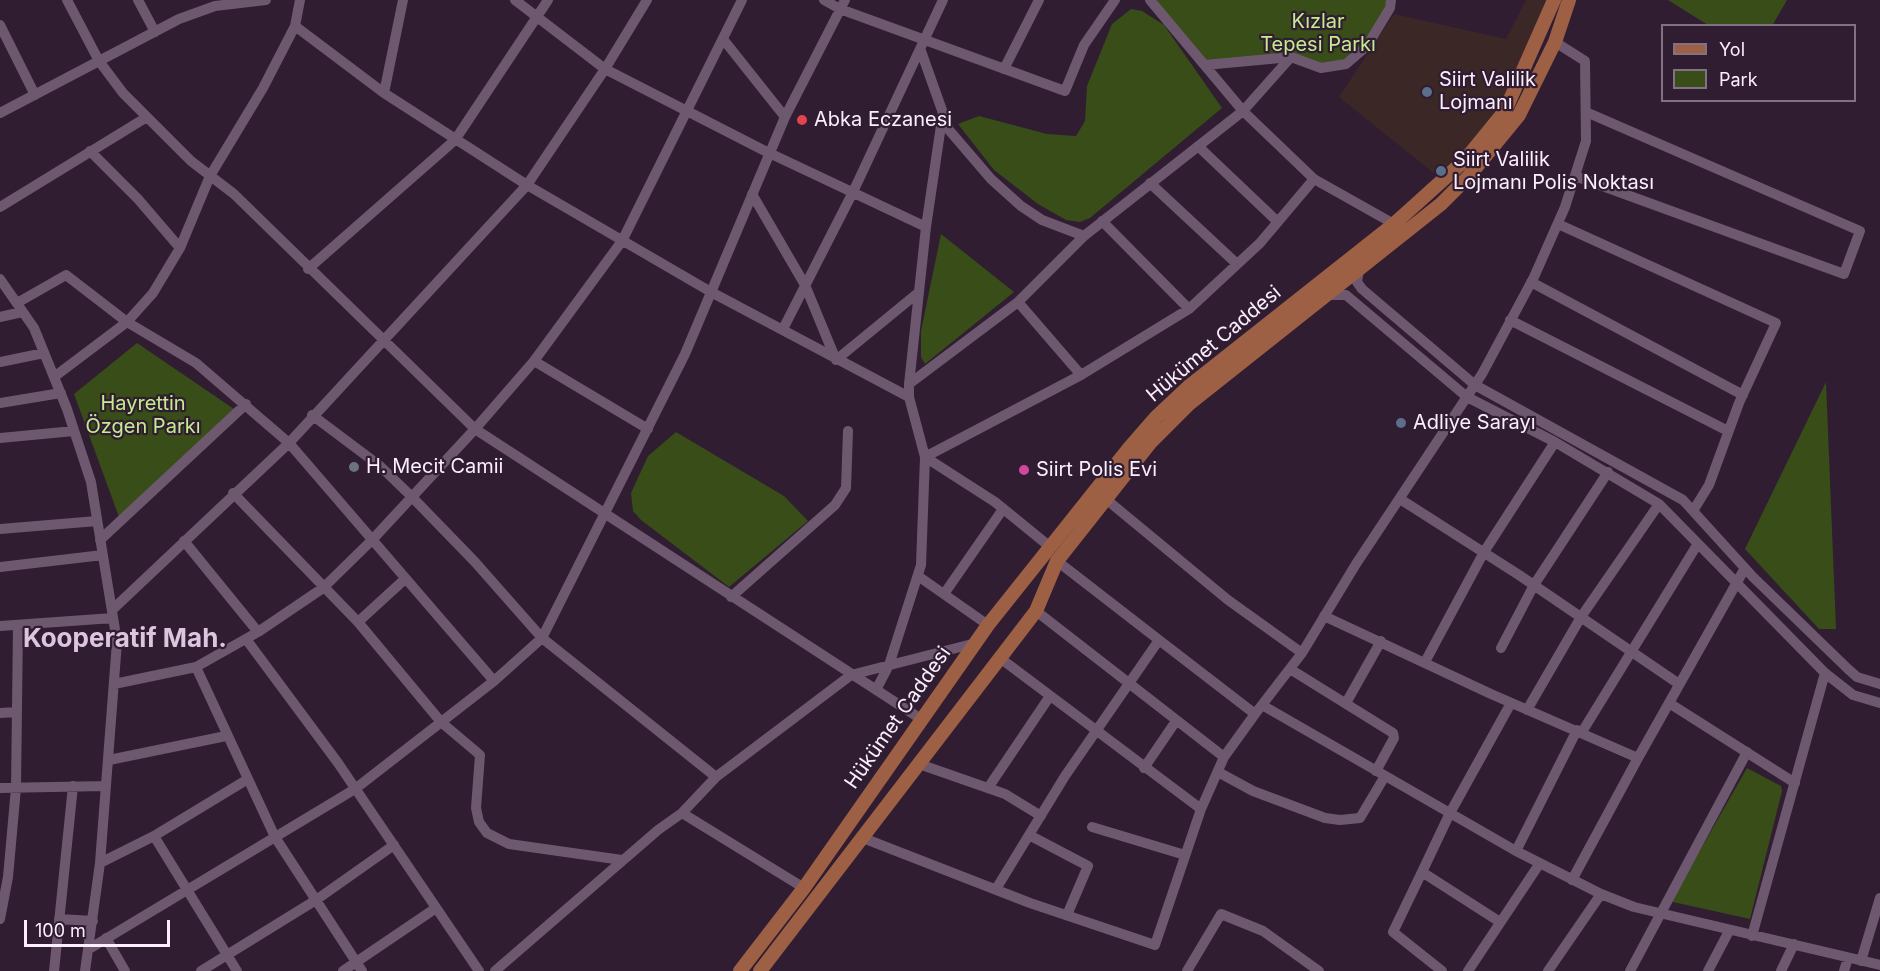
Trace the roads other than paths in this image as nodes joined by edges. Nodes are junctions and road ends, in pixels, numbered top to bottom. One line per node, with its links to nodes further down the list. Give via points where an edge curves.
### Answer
1 (67, 0): 27 (street)
2 (138, 0): 22 (street)
3 (266, 0): 22 (street, via 215,6)
4 (300, 0): 21 (street)
5 (403, 0): 31 (street)
6 (515, 0): 19 (street)
7 (548, 0): 19 (street)
8 (647, 0): 29 (street)
9 (742, 0): 23 (street)
10 (824, 0): 18 (street)
11 (943, 0): 25 (street)
12 (1040, 0): 30 (street)
13 (1115, 0): 30 (street, via 1084,45 1065,92)
14 (1150, 0): 28 (street)
15 (1391, 0): 26 (street, via 1367,46 1346,64 1321,68)
16 (1554, 0): 54 (main road, Hükümet Caddesi, via 1505,111 1465,160)
17 (1569, 0): 24 (main road)
18 (843, 4): 25 (street); 39 (street)
19 (537, 16): 29 (street); 40 (street)
20 (0, 25): 32 (street)
21 (295, 26): 31 (street); 44 (street)
22 (155, 32): 27 (street)
23 (723, 39): 33 (street); 39 (street)
24 (1555, 42): 36 (street, via 1585,61); 62 (main road, via 1519,115 1477,168 1441,204)
25 (923, 46): 30 (street); 35 (street); 49 (street)
26 (1291, 57): 28 (street); 34 (street)
27 (99, 61): 32 (street); 38 (street)
28 (1204, 65): 34 (street)
29 (605, 69): 33 (street); 48 (street)
30 (1004, 69)
31 (384, 93): 40 (street)
32 (35, 94): 37 (street)
33 (686, 110): 43 (street); 58 (street)
34 (1243, 111): 41 (street); 46 (street)
35 (943, 112): 56 (street); 57 (street, via 949,130 991,179 1021,206 1042,220)
36 (1586, 112): 45 (street, via 1586,141); 45 (street, via 1860,231 1844,274)
37 (0, 113)
38 (147, 117): 42 (street); 44 (street)
39 (785, 117): 43 (street)
40 (455, 140): 48 (street); 61 (street)
41 (1198, 146): 47 (street); 53 (street)
42 (90, 151): 51 (street); 59 (street)
43 (770, 153): 49 (street); 50 (street)
44 (210, 176): 59 (street); 61 (street, via 234,194)
45 (1575, 176): 55 (street)
46 (1314, 179): 53 (street); 54 (street)
47 (1150, 183): 52 (street); 60 (street)
48 (527, 185): 58 (street); 76 (street)
49 (853, 192): 56 (street); 65 (street)
50 (752, 194): 65 (street); 66 (street)
51 (0, 207)
52 (1102, 221): 57 (street); 71 (street)
53 (1278, 222): 60 (street)
54 (1394, 224): 116 (main road, Hükümet Caddesi, via 1164,409)
55 (1558, 224): 64 (street); 86 (street, via 1776,323)
56 (926, 227): 67 (street)
57 (1084, 236): 69 (street)
58 (622, 241): 66 (street); 79 (street)
59 (180, 248): 74 (street, via 153,293)
60 (1237, 264): 71 (street)
61 (308, 269): 76 (street)
62 (1359, 270): 68 (main road); 84 (street, via 1357,282 1362,289)
63 (0, 279): 70 (street)
64 (1531, 282): 73 (street); 86 (street)
65 (806, 285): 75 (street); 78 (street)
66 (711, 292): 75 (street); 93 (street)
67 (919, 292): 78 (street); 83 (street)
68 (1324, 295): 88 (street, via 1346,295); 105 (main road, via 1189,404 1150,442)
69 (1018, 302): 81 (street); 83 (street)
70 (19, 307): 72 (street); 74 (street, via 66,276); 77 (street, via 34,328)
71 (1189, 309): 81 (street)
72 (0, 316)
73 (1510, 320): 84 (street); 96 (street)
74 (127, 322): 82 (street); 90 (street, via 196,363)
75 (783, 329): 78 (street)
76 (382, 341): 91 (street); 92 (street)
77 (44, 353): 80 (street); 82 (street)
78 (836, 360): 87 (street)
79 (534, 361): 92 (street); 93 (street)
80 (0, 362)
81 (1081, 375): 100 (street)
82 (54, 377): 85 (street)
83 (909, 384): 87 (street)
84 (1475, 385): 88 (street); 108 (street, via 1683,501)
85 (61, 393): 89 (street); 94 (street)
86 (1743, 394): 96 (street)
87 (909, 397): 100 (street)
88 (1467, 397): 98 (street); 104 (street)
89 (0, 403)
90 (246, 404): 99 (street); 112 (street)
91 (312, 415): 99 (street); 103 (street, via 380,466)
92 (475, 429): 103 (street); 109 (street)
93 (648, 429): 109 (street)
94 (74, 431): 97 (street); 110 (street, via 91,482)
95 (848, 431): 128 (street, via 846,488 835,505)
96 (1728, 431): 108 (street, via 1709,485)
97 (0, 438)
98 (1555, 442): 101 (street); 117 (street)
99 (289, 443): 102 (street); 113 (street)
100 (925, 457): 107 (street); 122 (street)
101 (1608, 472): 106 (street); 125 (street)
102 (233, 494): 114 (street); 126 (street)
103 (412, 497): 113 (street); 138 (street)
104 (1400, 499): 117 (street); 131 (street)
105 (1107, 500): 119 (main road); 145 (street, via 1228,600)
106 (1659, 504): 115 (street); 132 (street)
107 (1003, 509): 116 (street); 127 (street)
108 (1693, 511): 121 (street)
109 (606, 516): 128 (street); 138 (street)
110 (97, 521): 111 (street); 112 (street)
111 (0, 529)
112 (100, 540): 118 (street)
113 (372, 540): 123 (street); 126 (street)
114 (184, 541): 130 (street); 137 (street)
115 (1697, 545): 124 (street); 144 (street)
116 (1049, 546): 135 (main road, Hükümet Caddesi)
117 (1484, 552): 125 (street); 147 (street)
118 (103, 555): 120 (street); 130 (street)
119 (1057, 561): 129 (main road); 140 (street)
120 (0, 567)
121 (1745, 568): 124 (street); 156 (street, via 1857,677)
122 (918, 576): 127 (street); 148 (street)
123 (405, 579): 133 (street); 153 (street)
124 (1737, 583): 151 (street); 155 (street)
125 (1534, 585): 132 (street); 143 (street)
126 (323, 588): 133 (street); 137 (street)
127 (944, 594): 135 (street)
128 (731, 597): 152 (street)
129 (1036, 611): 146 (main road); 157 (street)
130 (112, 614): 134 (street); 154 (street, via 117,642)
131 (1324, 616): 141 (street); 145 (street)
132 (1581, 617): 144 (street); 165 (street)
133 (358, 622): 170 (street)
134 (18, 625): 136 (street); 167 (street)
135 (988, 625): 142 (main road, Hükümet Caddesi)
136 (0, 626)
137 (258, 632): 139 (street)
138 (542, 638): 153 (street); 182 (street)
139 (246, 639): 149 (street); 190 (street)
140 (1159, 640): 157 (street); 164 (street)
141 (1381, 641): 147 (street); 160 (street)
142 (976, 643): 148 (street); 168 (main road, Hükümet Caddesi)
143 (1501, 648)
144 (1632, 652): 155 (street); 171 (street)
145 (1302, 653): 150 (street)
146 (1000, 658): 159 (street); 178 (main road)
147 (1425, 662): 161 (street)
148 (889, 665): 152 (street); 158 (street)
149 (196, 667): 154 (street); 173 (street)
150 (1290, 669): 160 (street); 164 (street)
151 (1825, 673): 163 (street, via 1853,695); 184 (street)
152 (851, 675): 158 (street); 182 (street)
153 (494, 681): 170 (street)
154 (114, 684): 177 (street)
155 (1679, 684): 162 (street)
156 (1880, 684)
157 (1128, 685): 169 (street); 172 (street)
158 (876, 690): 168 (street)
159 (1050, 696): 172 (street); 189 (street)
160 (1346, 703): 181 (street, via 1393,733)
161 (1511, 703): 165 (street); 193 (street)
162 (1669, 703): 174 (street); 176 (street)
163 (1880, 703)
164 (1259, 710): 175 (street); 181 (street)
165 (1527, 710): 171 (street)
166 (0, 712): 167 (street)
167 (17, 712): 188 (street)
168 (921, 719): 209 (main road, Hükümet Caddesi)
169 (1176, 721): 175 (street); 179 (street)
170 (441, 722): 190 (street); 203 (street, via 480,756 476,808 487,833 508,844)
171 (1580, 731): 176 (street); 201 (street)
172 (1096, 732): 179 (street); 194 (street)
173 (226, 736): 177 (street); 183 (street)
174 (1747, 752): 184 (street); 216 (street)
175 (1224, 757): 180 (street)
176 (1638, 758): 208 (street)
177 (109, 760): 186 (street)
178 (919, 764): 189 (street); 199 (main road)
179 (1144, 768): 191 (street)
180 (1218, 772): 181 (street, via 1253,791 1340,820 1360,818); 191 (street)
181 (1381, 774): 193 (street)
182 (716, 777): 192 (street)
183 (248, 779): 197 (street); 198 (street)
184 (1795, 783): 223 (street)
185 (73, 786): 186 (street); 188 (street); 219 (street)
186 (106, 786): 204 (street)
187 (0, 788): 188 (street)
188 (16, 788): 207 (street)
189 (988, 788): 194 (street)
190 (355, 789): 198 (street); 200 (street)
191 (1201, 809): 202 (street)
192 (682, 813): 203 (street); 209 (street)
193 (1450, 813): 201 (street); 206 (street)
194 (1041, 816): 196 (street)
195 (1092, 827): 202 (street)
196 (1029, 835): 210 (street); 217 (street, via 1088,866)
197 (154, 836): 204 (street); 211 (street)
198 (275, 837): 211 (street); 214 (street)
199 (863, 838): 210 (street); 241 (main road)
200 (394, 846): 214 (street); 215 (street)
201 (1516, 851): 205 (street)
202 (1185, 855): 217 (street, via 1155,945)
203 (622, 860): 239 (street)
204 (100, 863): 220 (street)
205 (1540, 863): 208 (street); 221 (street)
206 (1422, 872): 221 (street); 244 (street, via 1393,932)
207 (4, 877): 218 (street)
208 (1572, 880): 212 (street)
209 (804, 888): 240 (main road, Hükümet Caddesi)
210 (996, 889): 217 (street)
211 (188, 890): 224 (street); 227 (street)
212 (1601, 894): 216 (street); 246 (street)
213 (1880, 898): 229 (street)
214 (316, 900): 227 (street); 231 (street)
215 (436, 908): 231 (street); 238 (street)
216 (1660, 914): 222 (street); 247 (street)
217 (1067, 915)
218 (0, 919)
219 (59, 919): 220 (street); 232 (street)
220 (93, 921): 226 (street)
221 (1500, 922): 245 (street)
222 (1730, 931): 223 (street); 248 (street)
223 (1752, 936): 225 (street)
224 (106, 938): 226 (street); 234 (street)
225 (1794, 944): 228 (street); 249 (street)
226 (89, 949): 233 (street)
227 (227, 956): 235 (street); 236 (street)
228 (1848, 958): 229 (street); 250 (street)
229 (1861, 960): 230 (street)
230 (1880, 964)
231 (359, 967): 237 (street)
232 (54, 971)
233 (85, 971)
234 (125, 971)
235 (201, 971)
236 (237, 971)
237 (344, 971)
238 (479, 971)
239 (495, 971)
240 (740, 971)
241 (760, 971)
242 (1187, 971): 243 (street, via 1221,914 1263,931)
243 (1319, 971)
244 (1442, 971)
245 (1468, 971)
246 (1548, 971)
247 (1630, 971)
248 (1708, 971)
249 (1781, 971)
250 (1844, 971)

